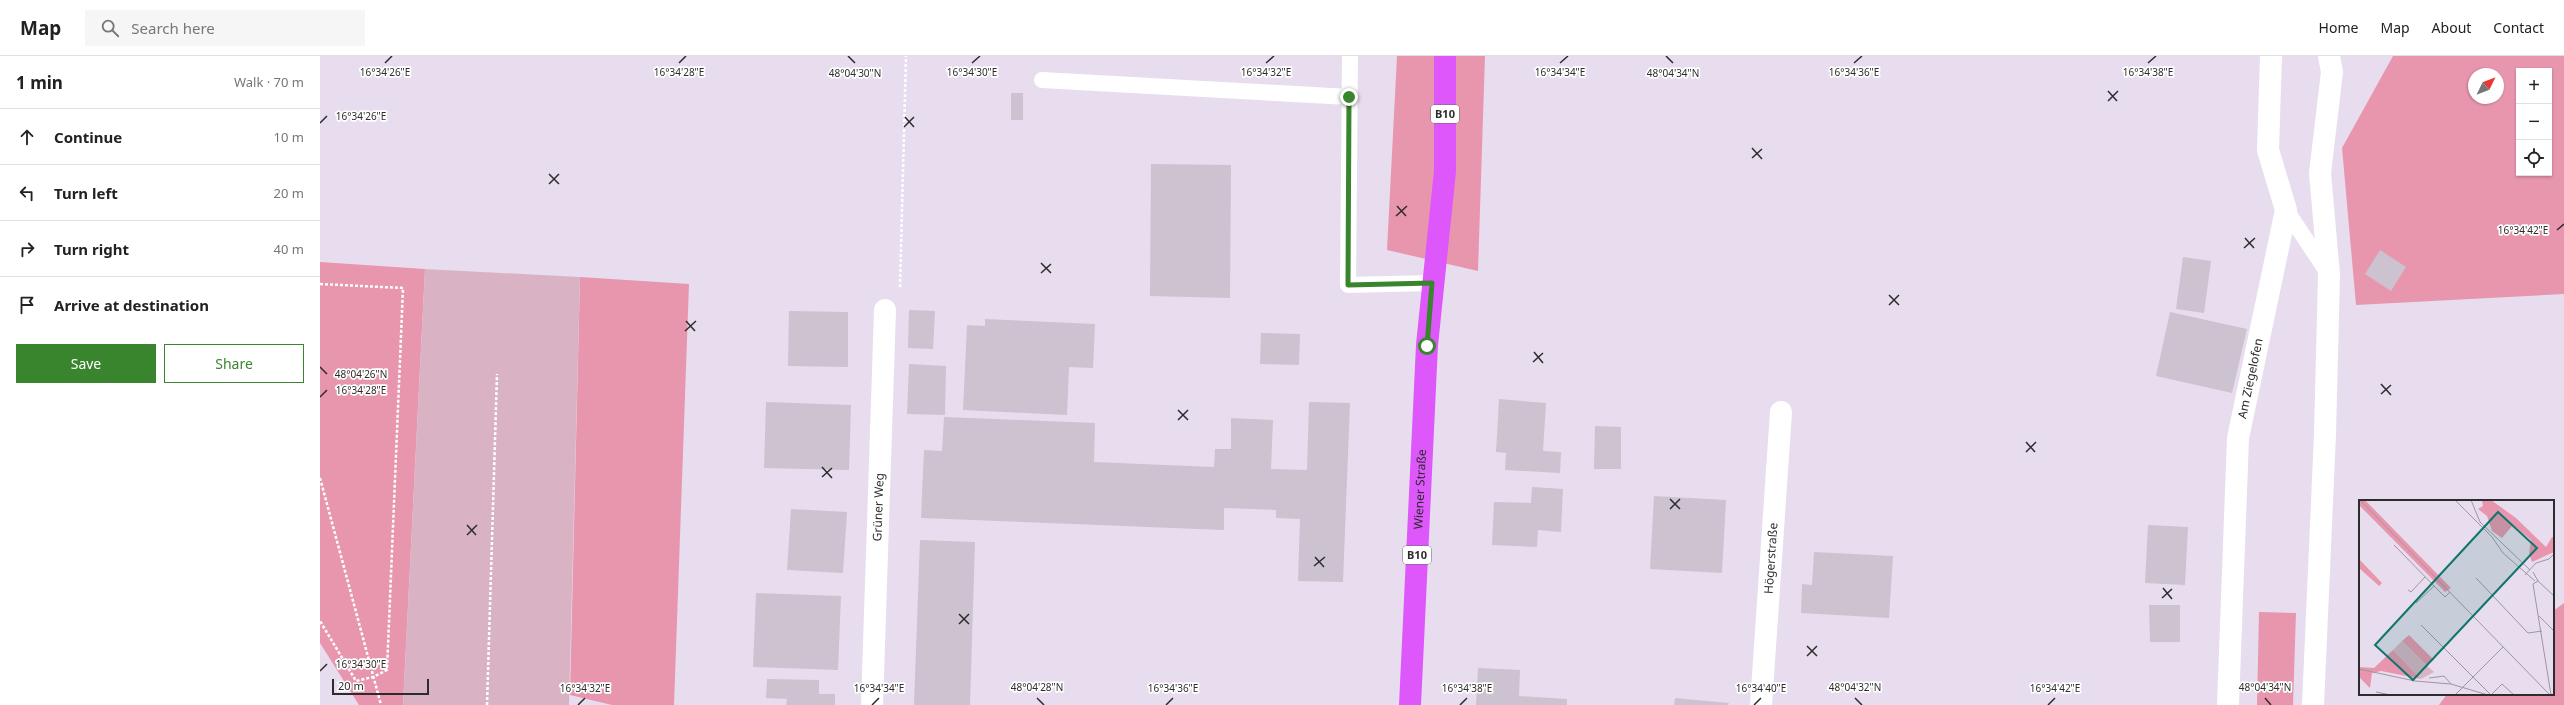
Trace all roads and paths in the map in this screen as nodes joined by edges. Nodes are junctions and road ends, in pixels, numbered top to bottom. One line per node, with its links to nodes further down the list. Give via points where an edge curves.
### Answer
1 (906, 56): 12 (path, via 900,290)
2 (1350, 56): 7 (lane)
3 (1445, 56): 10 (main road, B10, via 1445,171)
4 (2271, 56): 8 (street, Am Ziegelofen, via 2268,150)
5 (2329, 56): 9 (street, via 2332,72 2320,173)
6 (1042, 80): 7 (lane)
7 (1349, 97): 10 (lane, via 1348,285)
8 (2286, 210): 9 (lane); 23 (street, Am Ziegelofen, via 2238,438)
9 (2329, 275): 24 (street)
10 (1432, 283): 21 (main road, Wiener Straße / B10)
11 (320, 284): 17 (path, via 403,288 387,670)
12 (885, 310): 20 (street, Grüner Weg)
13 (497, 374): 19 (path)
14 (1781, 412): 22 (street, Högerstraße)
15 (320, 478): 17 (path)
16 (320, 621): 17 (path, via 356,681)
17 (373, 677): 18 (path)
18 (381, 705)
19 (487, 705)
20 (872, 705)
21 (1410, 705)
22 (1761, 705)
23 (2228, 705)
24 (2313, 705)

